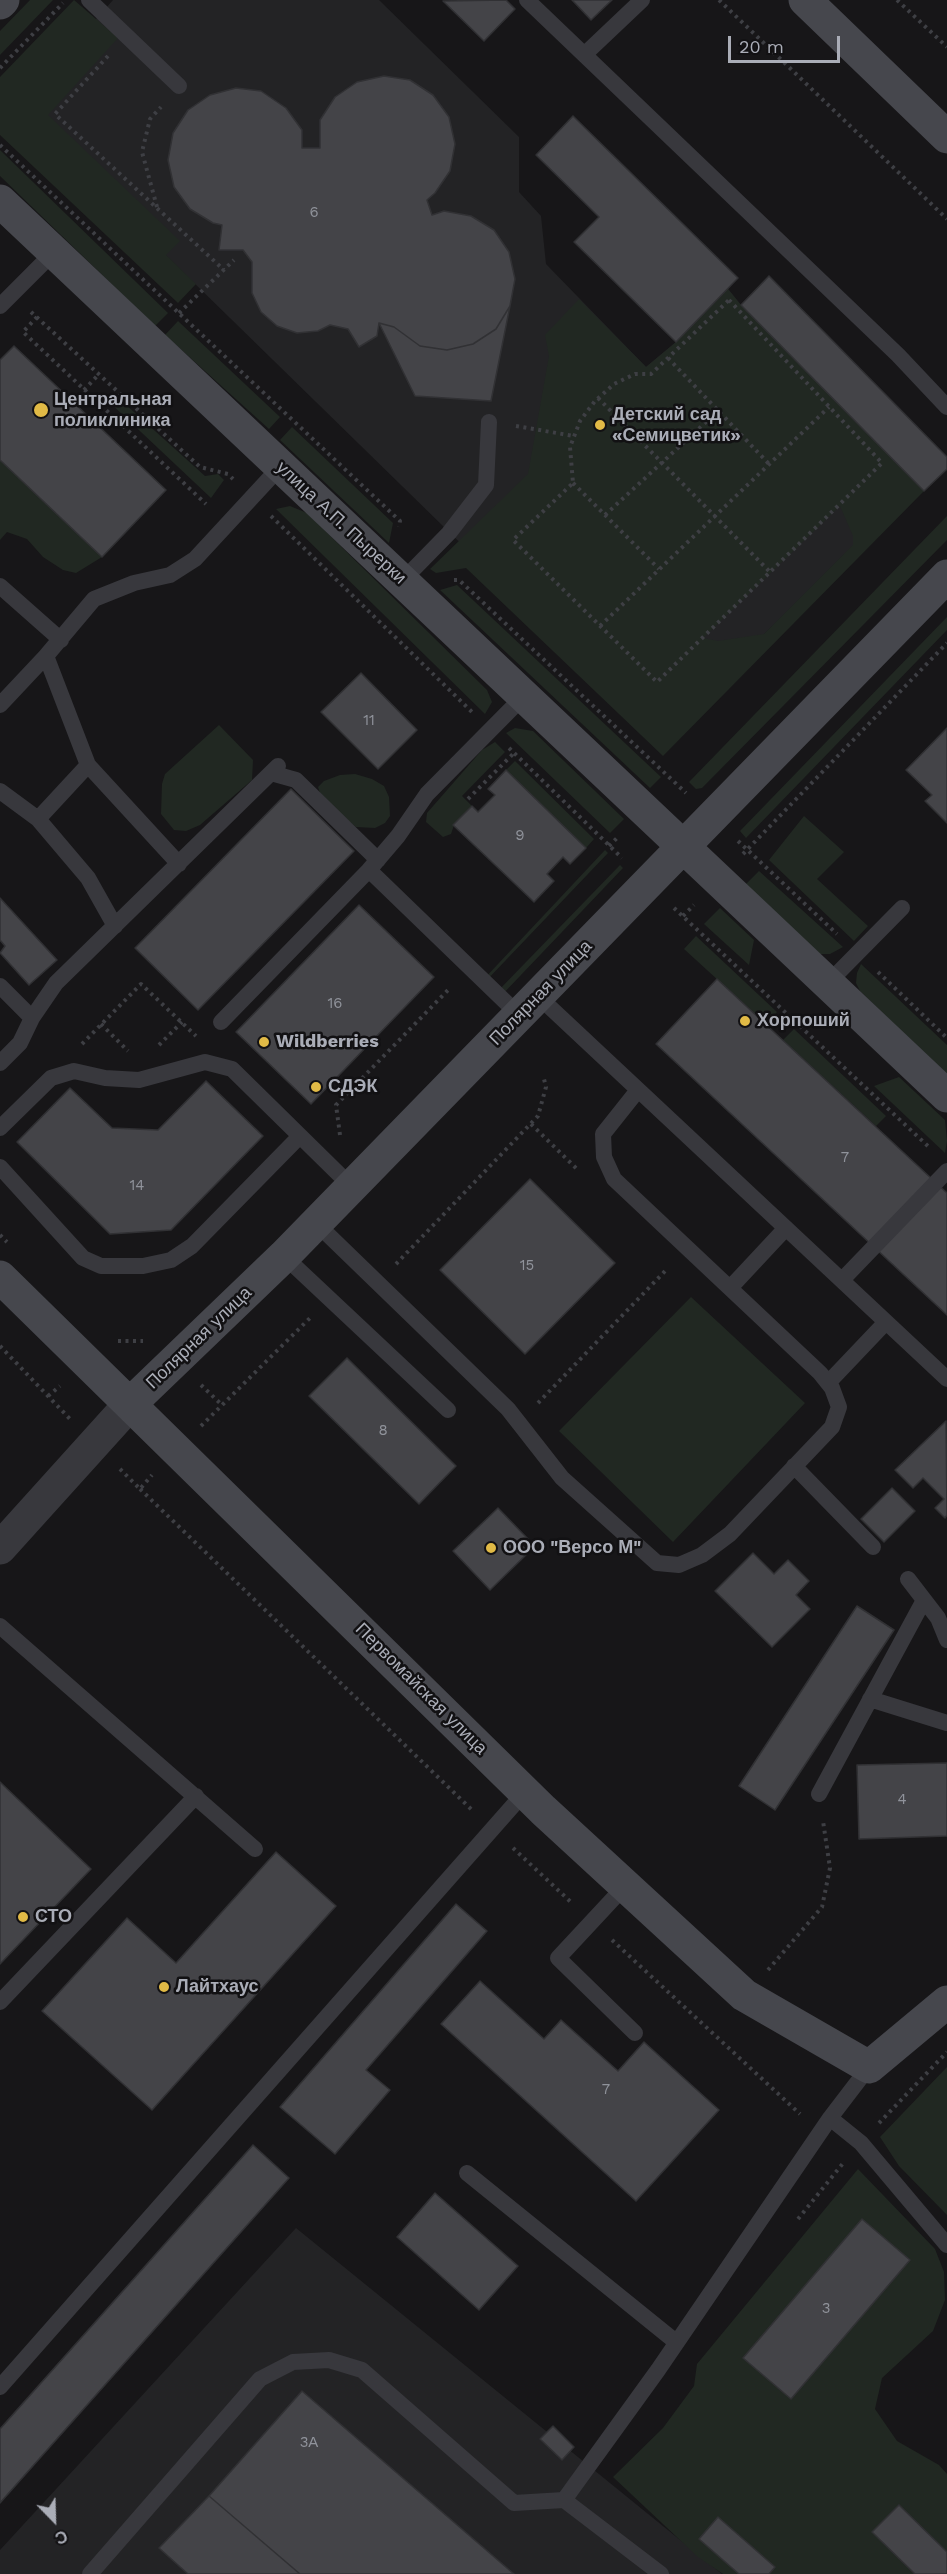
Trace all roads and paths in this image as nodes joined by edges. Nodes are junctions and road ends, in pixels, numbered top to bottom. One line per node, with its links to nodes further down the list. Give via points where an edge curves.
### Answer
1 (66, 0): 11 (path)
2 (89, 0): 8 (lane)
3 (527, 0): 10 (lane)
4 (642, 0): 10 (lane)
5 (719, 0): 17 (path)
6 (805, 0): 13 (main road)
7 (897, 0): 9 (path)
8 (127, 35): 12 (lane); 16 (path, via 55,114)
9 (947, 47)
10 (585, 54): 29 (lane)
11 (0, 68)
12 (179, 86): 16 (path, via 150,120 142,152)
13 (947, 137)
14 (0, 145): 22 (path)
15 (0, 201): 18 (main road, улица А.П. Пырерки)
16 (157, 208): 20 (path)
17 (947, 219)
18 (54, 252): 21 (lane); 36 (main road, улица А.П. Пырерки)
19 (234, 260): 20 (path)
20 (224, 270): 22 (path)
21 (6, 300): 23 (path)
22 (178, 313): 44 (path, via 400,521 395,554)
23 (37, 317): 25 (path); 26 (path, via 23,332)
24 (668, 358): 27 (path, via 651,374 635,374 614,384); 28 (path, via 729,300); 30 (path)
25 (99, 374): 26 (path); 38 (path, via 200,467 228,474)
26 (84, 390): 39 (path)
27 (598, 398): 33 (path); 34 (path)
28 (829, 406): 35 (path); 43 (path, via 882,463)
29 (947, 406)
30 (718, 411): 34 (path); 35 (path)
31 (489, 422): 44 (lane, via 486,485 449,533)
32 (531, 428): 33 (path)
33 (574, 436): 37 (path, via 570,447)
34 (662, 463): 40 (path); 41 (path)
35 (769, 464): 41 (path)
36 (280, 467): 38 (lane); 44 (main road, улица А.П. Пырерки)
37 (573, 483): 40 (path); 47 (path, via 513,540)
38 (252, 497): 48 (lane, via 195,560 170,575 134,583 94,599); 53 (path)
39 (206, 504)
40 (605, 515): 42 (path)
41 (714, 516): 42 (path); 43 (path)
42 (659, 569): 47 (path)
43 (770, 572): 47 (path, via 657,682)
44 (408, 575): 51 (main road, улица А.П. Пырерки); 57 (path, via 426,583 459,580)
45 (947, 576): 60 (main road, Полярная улица)
46 (0, 586): 48 (lane)
47 (600, 626)
48 (61, 640): 50 (lane)
49 (947, 643): 61 (path)
50 (46, 656): 52 (lane); 55 (lane)
51 (523, 697): 53 (lane); 60 (main road, улица А.П. Пырерки)
52 (0, 705)
53 (491, 730): 54 (path); 64 (lane, via 427,794)
54 (514, 753): 58 (path); 62 (path)
55 (88, 765): 59 (lane); 63 (lane)
56 (0, 791): 59 (lane)
57 (687, 793)
58 (468, 799)
59 (38, 819): 67 (lane, via 88,878)
60 (681, 847): 69 (main road, улица А.П. Пырерки); 71 (main road, Полярная улица)
61 (742, 856)
62 (627, 863)
63 (179, 864): 64 (lane, via 274,769 296,780); 67 (lane)
64 (374, 865): 68 (lane); 73 (lane)
65 (672, 906): 82 (path)
66 (902, 908): 69 (lane)
67 (115, 926): 72 (lane, via 56,983)
68 (470, 968): 71 (lane); 83 (path, via 336,1105 340,1137)
69 (827, 984): 79 (main road, улица А.П. Пырерки)
70 (0, 986): 72 (lane)
71 (529, 1005): 78 (lane); 86 (main road, Полярная улица)
72 (32, 1018): 74 (lane, via 20,1043)
73 (221, 1022)
74 (0, 1063)
75 (232, 1069): 76 (lane, via 205,1062 139,1080); 76 (path, via 141,984 73,1053); 81 (lane)
76 (66, 1073): 80 (lane, via 51,1078)
77 (544, 1079): 93 (path, via 546,1088 538,1116)
78 (638, 1090): 88 (lane); 89 (lane, via 603,1134 604,1157 614,1179)
79 (947, 1096)
80 (0, 1128)
81 (300, 1136): 83 (lane); 84 (lane, via 192,1246 171,1260 143,1266 101,1266 83,1258)
82 (938, 1156)
83 (322, 1157): 86 (lane)
84 (0, 1167)
85 (947, 1172): 92 (lane)
86 (352, 1187): 87 (main road, Полярная улица)
87 (316, 1223): 90 (main road, Полярная улица); 93 (lane)
88 (786, 1228): 92 (lane); 94 (lane)
89 (687, 1248): 94 (lane); 107 (path)
90 (284, 1256): 95 (lane); 103 (main road, Полярная улица)
91 (0, 1277): 103 (main road, Первомайская улица)
92 (842, 1280): 96 (lane)
93 (377, 1283): 107 (lane)
94 (730, 1288): 101 (lane)
95 (329, 1300): 104 (path); 105 (lane)
96 (886, 1322): 100 (lane); 101 (lane)
97 (110, 1339): 98 (path)
98 (148, 1340)
99 (0, 1346): 106 (path)
100 (947, 1379)
101 (828, 1383): 109 (lane, via 839,1407 832,1427)
102 (200, 1384): 104 (path)
103 (130, 1404): 114 (street); 122 (main road, Первомайская улица)
104 (222, 1405): 108 (path)
105 (447, 1410)
106 (71, 1420)
107 (518, 1423): 109 (lane, via 562,1478 657,1563 679,1565 702,1556 730,1534)
108 (199, 1427)
109 (794, 1466): 113 (lane)
110 (119, 1468): 112 (path)
111 (159, 1468): 112 (path)
112 (140, 1489): 125 (path)
113 (873, 1547)
114 (0, 1548)
115 (908, 1579): 116 (lane)
116 (924, 1600): 117 (lane); 120 (lane)
117 (943, 1614): 119 (lane)
118 (0, 1626): 124 (lane)
119 (947, 1640)
120 (870, 1699): 121 (lane); 123 (lane)
121 (947, 1723)
122 (525, 1792): 125 (lane); 127 (main road, Первомайская улица)
123 (819, 1794): 129 (path, via 830,1868 822,1907)
124 (196, 1796): 126 (lane); 130 (lane)
125 (492, 1829): 128 (path); 142 (lane)
126 (255, 1849)
127 (625, 1886): 128 (lane); 134 (main road, Первомайская улица, via 744,1995)
128 (592, 1921): 132 (lane, via 558,1958); 135 (path)
129 (766, 1972)
130 (0, 2002)
131 (947, 2002): 134 (main road)
132 (635, 2033)
133 (947, 2052): 137 (path)
134 (869, 2067): 136 (lane)
135 (800, 2115)
136 (830, 2118): 137 (lane); 141 (lane)
137 (861, 2143): 139 (path); 140 (lane)
138 (467, 2173): 141 (lane)
139 (797, 2221)
140 (947, 2245)
141 (676, 2342): 143 (lane)
142 (0, 2387)
143 (564, 2500): 144 (lane, via 514,2504 362,2370 329,2360 293,2362 260,2379); 145 (lane)
144 (90, 2574)
145 (661, 2574)

